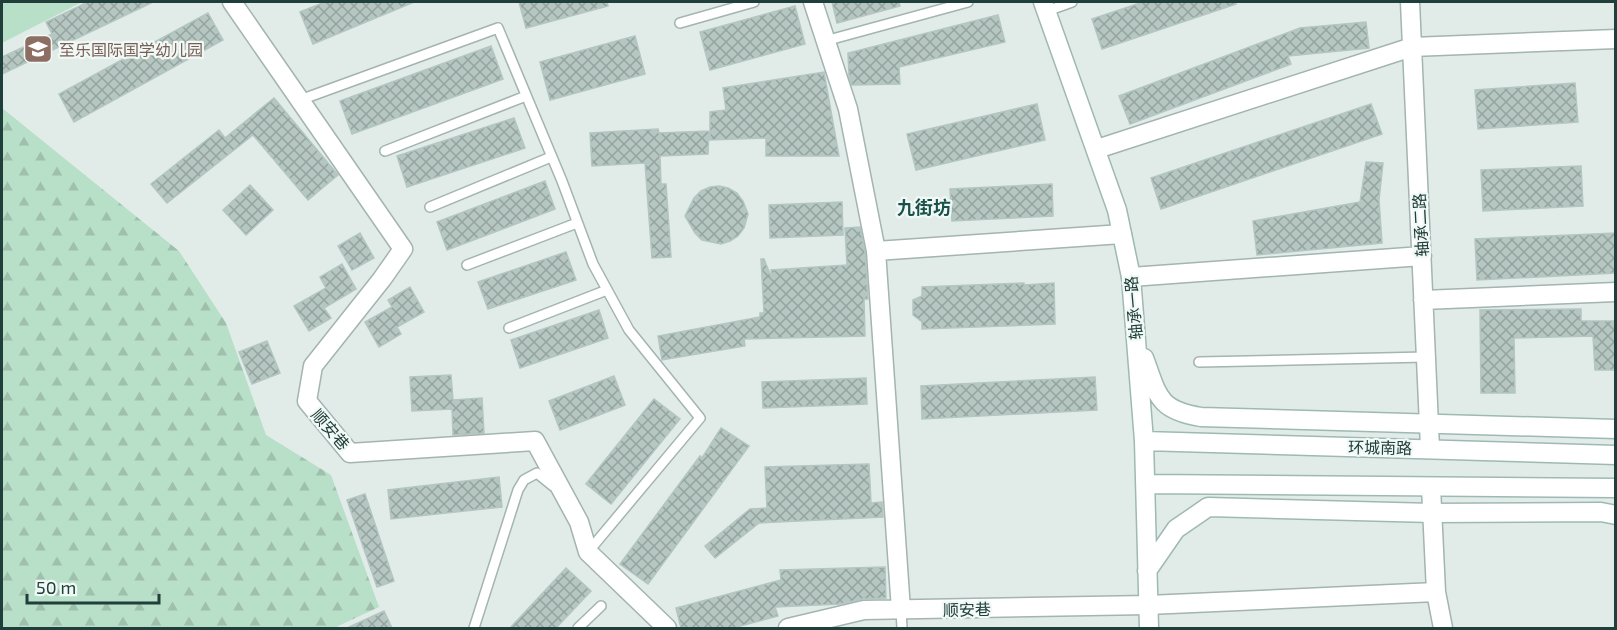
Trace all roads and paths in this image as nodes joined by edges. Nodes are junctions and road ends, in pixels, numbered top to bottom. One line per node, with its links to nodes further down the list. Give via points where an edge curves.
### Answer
1 (232, 2): 13 (street, 顺安巷)
2 (754, 2): 8 (lane)
3 (813, 2): 10 (street)
4 (968, 2): 10 (lane)
5 (1072, 2): 7 (lane)
6 (1410, 2): 11 (street, 轴承二路)
7 (1045, 6): 14 (street, 轴承一路)
8 (680, 23)
9 (1616, 39): 11 (street)
10 (825, 41): 20 (street, via 848,109)
11 (1412, 47): 14 (street); 21 (street, 轴承二路)
12 (526, 96): 13 (lane, via 498,28); 15 (lane); 16 (lane)
13 (300, 100): 39 (street, 顺安巷, via 403,249 313,366 307,401 350,453 535,441)
14 (1097, 148): 19 (street, 轴承一路)
15 (385, 151)
16 (551, 157): 17 (lane); 18 (lane)
17 (430, 207)
18 (577, 223): 22 (lane); 24 (lane)
19 (1122, 234): 20 (street); 23 (street, 轴承一路)
20 (876, 250): 47 (street)
21 (1422, 256): 23 (street); 26 (street, 轴承二路)
22 (467, 264)
23 (1131, 277): 28 (street, 轴承一路)
24 (607, 290): 27 (lane); 42 (lane, via 628,330 700,418)
25 (1616, 292): 26 (street)
26 (1424, 300): 29 (street, 轴承二路)
27 (509, 328)
28 (1136, 338): 31 (street, via 1160,399 1179,414); 33 (street, 轴承一路)
29 (1426, 357): 30 (lane); 31 (street, 轴承二路)
30 (1199, 362)
31 (1429, 422): 32 (street); 34 (street, 轴承二路)
32 (1616, 429)
33 (1144, 441): 34 (street, 环城南路); 36 (street, 轴承一路)
34 (1430, 448): 35 (street, 环城南路)
35 (1616, 454)
36 (1146, 484): 37 (street); 43 (street, 轴承一路)
37 (1431, 487): 38 (street); 40 (street)
38 (1616, 488)
39 (567, 500): 42 (street, 顺安巷); 48 (lane, via 537,473 524,480)
40 (1432, 513): 41 (street); 43 (street, via 1208,507 1176,529); 44 (street)
41 (1616, 514)
42 (588, 552): 50 (street, 顺安巷)
43 (1148, 571): 45 (street, 轴承一路)
44 (1436, 592): 45 (street, 顺安巷); 53 (street)
45 (1148, 605): 47 (street, 顺安巷); 52 (street, 轴承一路)
46 (601, 606): 49 (lane)
47 (902, 619): 51 (street, 顺安巷, via 864,609)
48 (474, 628)
49 (578, 628)
50 (667, 628)
51 (788, 628)
52 (1149, 628)
53 (1443, 628)

